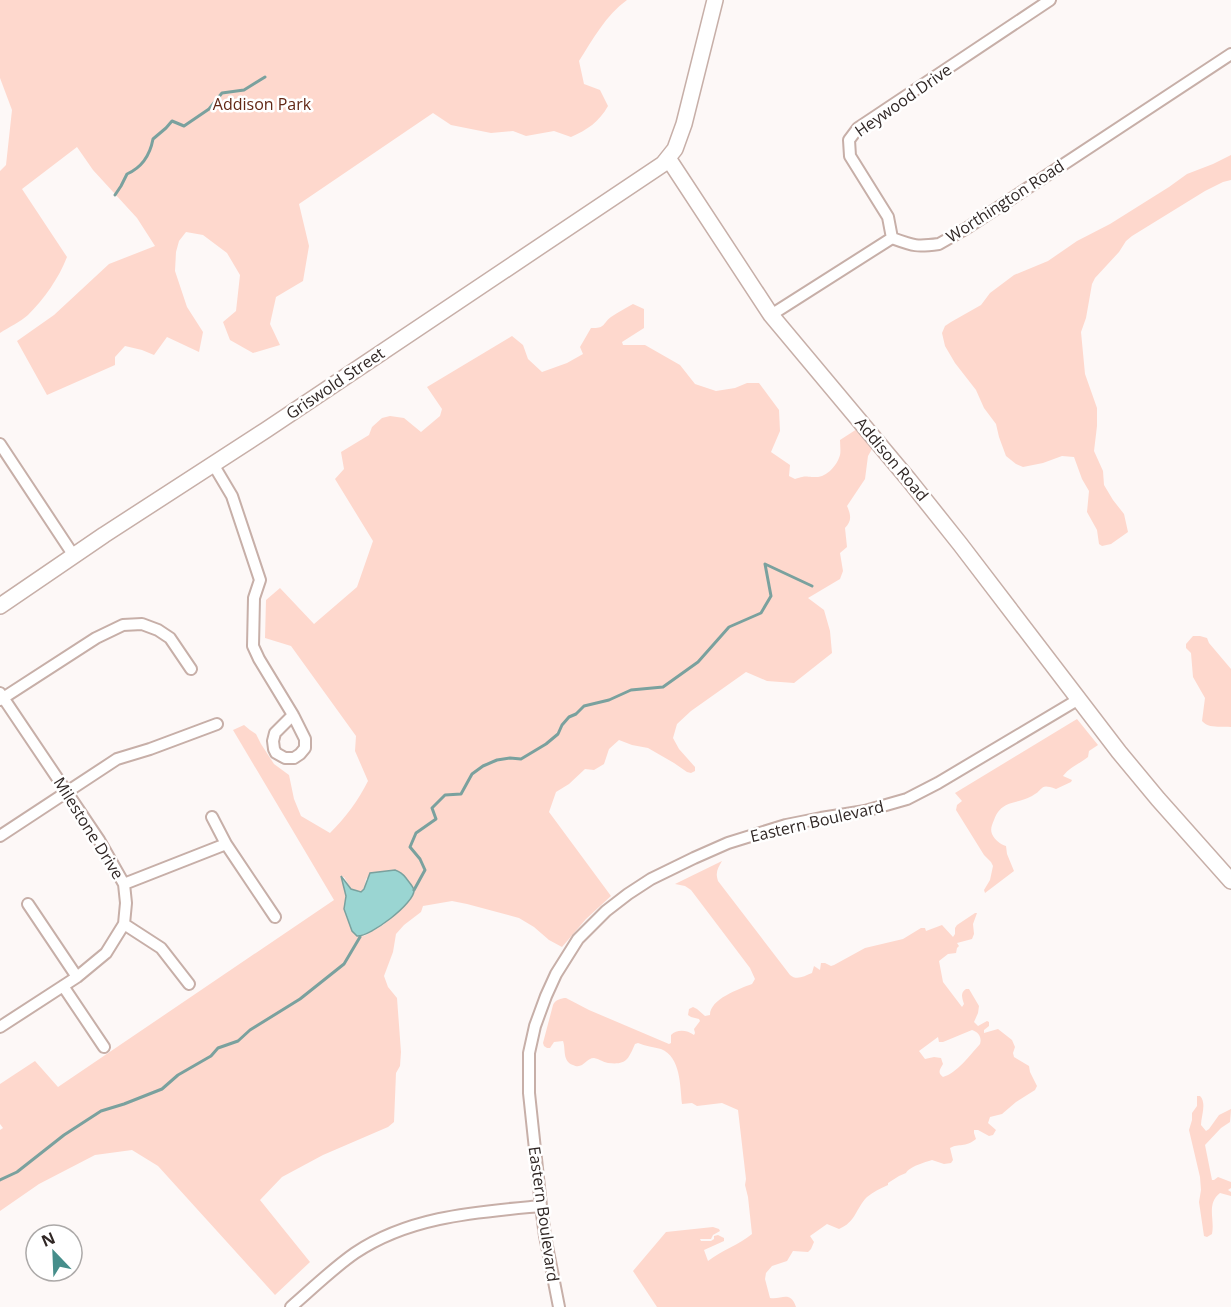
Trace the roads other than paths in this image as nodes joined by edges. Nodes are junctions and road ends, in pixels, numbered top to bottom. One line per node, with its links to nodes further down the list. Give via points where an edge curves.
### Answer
1 (715, 0): 4 (main road, via 684,123)
2 (1050, 0): 5 (street, Heywood Drive, via 858,128 849,140 850,156 888,217)
3 (1231, 54): 5 (street, Worthington Road, via 939,244 915,247)
4 (669, 158): 6 (main road, Addison Road); 8 (main road, Griswold Street)
5 (892, 238): 6 (street)
6 (771, 315): 13 (main road, Addison Road, via 917,489)
7 (0, 444): 9 (street)
8 (213, 464): 9 (main road, Griswold Street); 14 (street, via 232,496 260,580 254,598 253,646)
9 (74, 556): 10 (main road, Griswold Street)
10 (0, 606)
11 (191, 669): 12 (street, via 170,638 158,630 142,624 123,626 96,638)
12 (1, 697): 16 (street, Milestone Drive)
13 (1080, 699): 20 (main road, Addison Road, via 1119,752); 30 (street, Eastern Boulevard, via 907,799 786,825 728,843 651,879 606,911 578,939 556,974 531,1044 529,1093)
14 (293, 715)
15 (217, 724): 16 (street, via 117,759)
16 (66, 792): 18 (street); 21 (street, Milestone Drive)
17 (212, 818): 19 (street)
18 (0, 836)
19 (226, 844): 21 (street); 23 (street)
20 (1231, 881)
21 (124, 884): 24 (street, Milestone Drive)
22 (28, 904): 25 (street)
23 (275, 917)
24 (124, 924): 25 (street, Milestone Drive, via 106,953); 26 (street, via 160,948)
25 (77, 977): 27 (street, Milestone Drive)
26 (189, 984)
27 (63, 986): 28 (street, Milestone Drive); 29 (street)
28 (0, 1027)
29 (104, 1047)
30 (542, 1206): 31 (street, via 453,1216 401,1229 356,1253); 32 (street, Eastern Boulevard)
31 (291, 1307)
32 (559, 1307)

